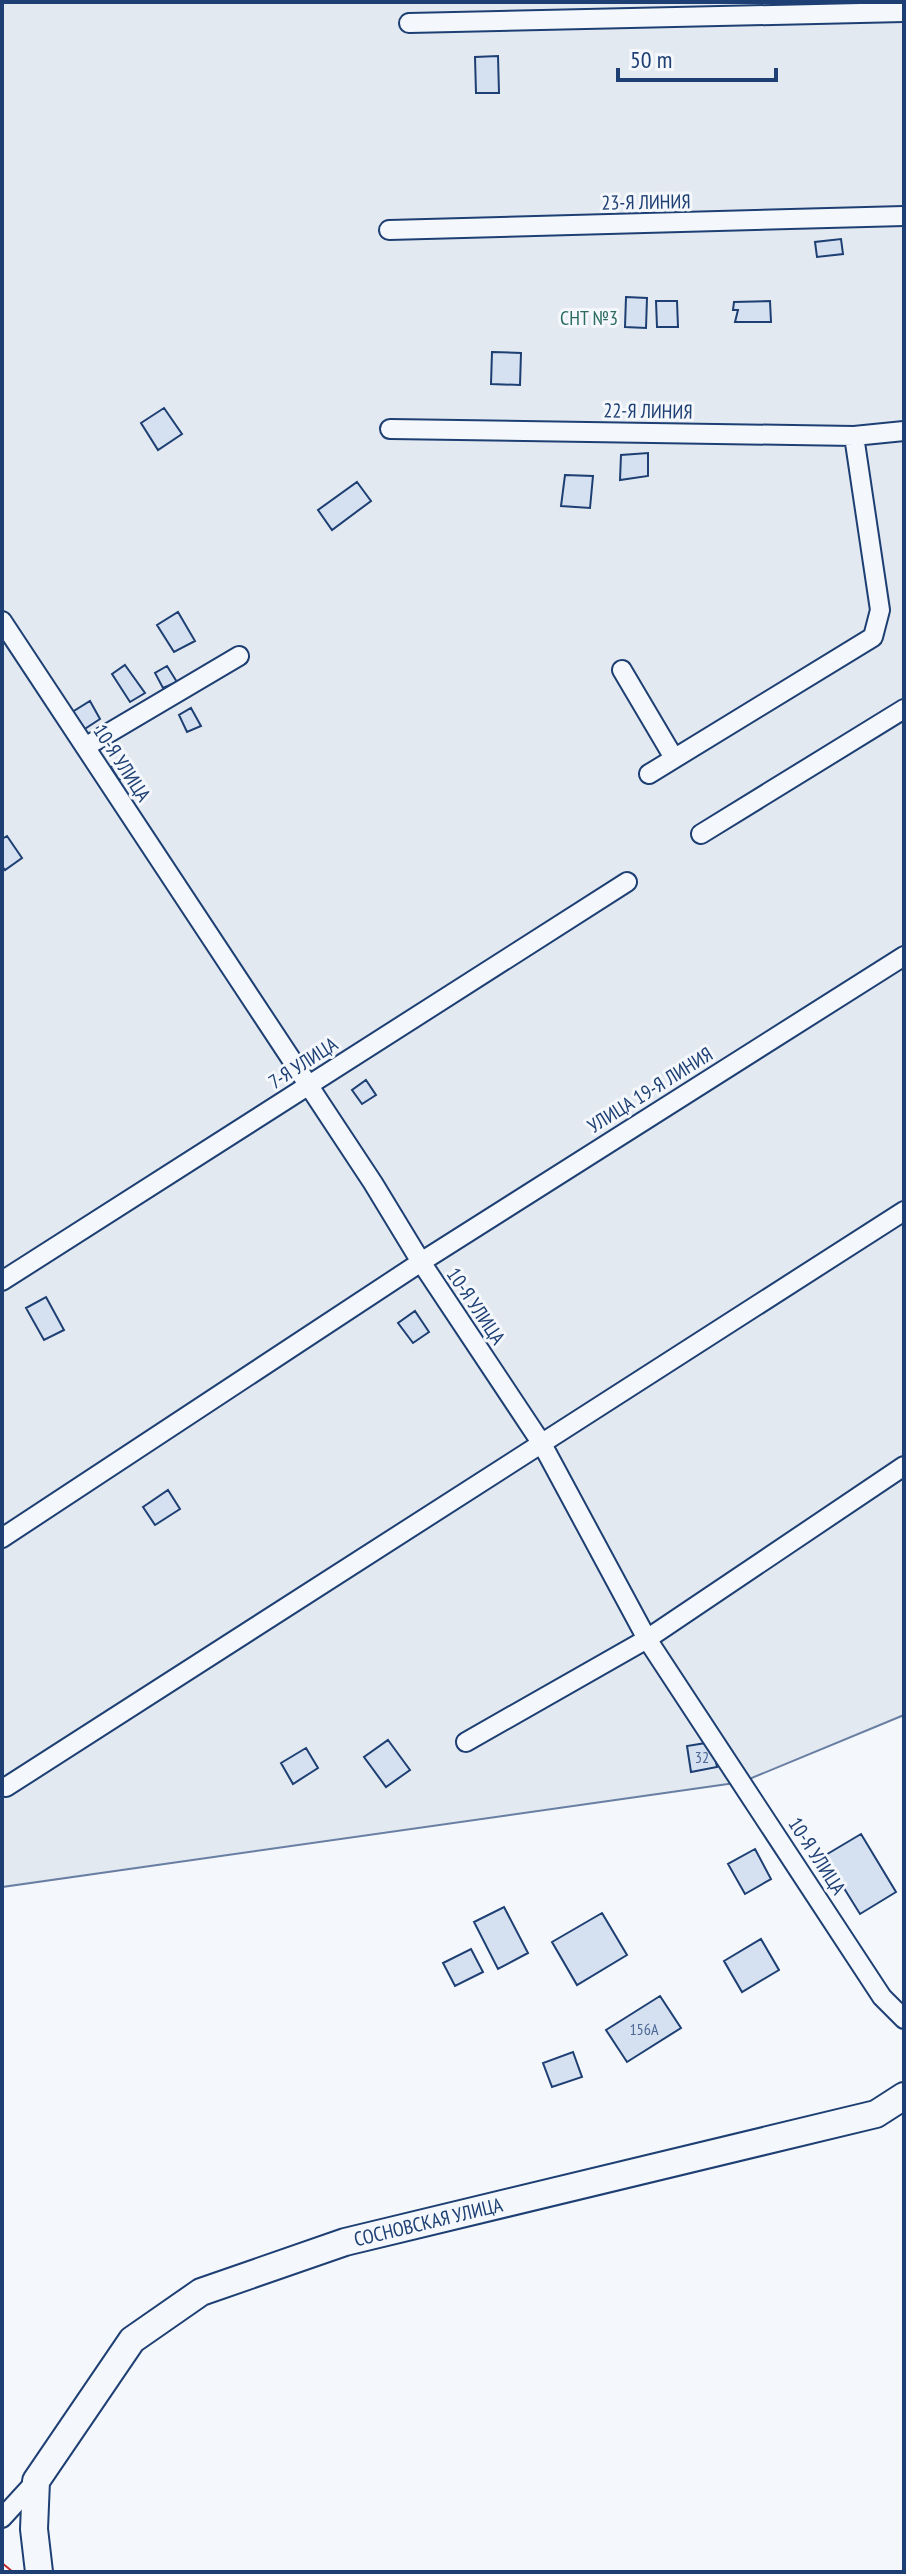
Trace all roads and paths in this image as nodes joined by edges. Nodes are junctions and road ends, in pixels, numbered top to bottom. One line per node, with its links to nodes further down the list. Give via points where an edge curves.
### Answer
1 (904, 12): 2 (street)
2 (409, 23)
3 (904, 216): 4 (street, 23-Я ЛИНИЯ)
4 (389, 230)
5 (390, 429): 7 (street, 22-Я ЛИНИЯ)
6 (904, 431): 7 (street, 22-Я ЛИНИЯ)
7 (854, 436): 13 (street, via 880,610 873,637)
8 (2, 621): 12 (street, 10-Я УЛИЦА)
9 (239, 656): 12 (street)
10 (622, 670): 13 (street)
11 (904, 709): 15 (street)
12 (85, 747): 18 (street, 10-Я УЛИЦА)
13 (674, 758): 14 (street)
14 (649, 774)
15 (701, 834)
16 (627, 882): 18 (street, 7-Я УЛИЦА)
17 (904, 956): 20 (street, УЛИЦА 19-Я ЛИНИЯ)
18 (308, 1086): 20 (street, 10-Я УЛИЦА); 21 (street, 7-Я УЛИЦА)
19 (904, 1211): 22 (street)
20 (421, 1262): 22 (street, 10-Я УЛИЦА); 24 (street, УЛИЦА 19-Я ЛИНИЯ)
21 (2, 1281)
22 (542, 1444): 25 (street, 10-Я УЛИЦА); 27 (street)
23 (904, 1466): 25 (street)
24 (2, 1538)
25 (647, 1639): 26 (street); 28 (street, 10-Я УЛИЦА, via 882,1997)
26 (466, 1742)
27 (6, 1787)
28 (904, 2019)
29 (904, 2096): 30 (street, СОСНОВСКАЯ УЛИЦА, via 876,2114 345,2242 201,2292 132,2340)
30 (36, 2481): 31 (street); 32 (street)
31 (2, 2518)
32 (39, 2572)

